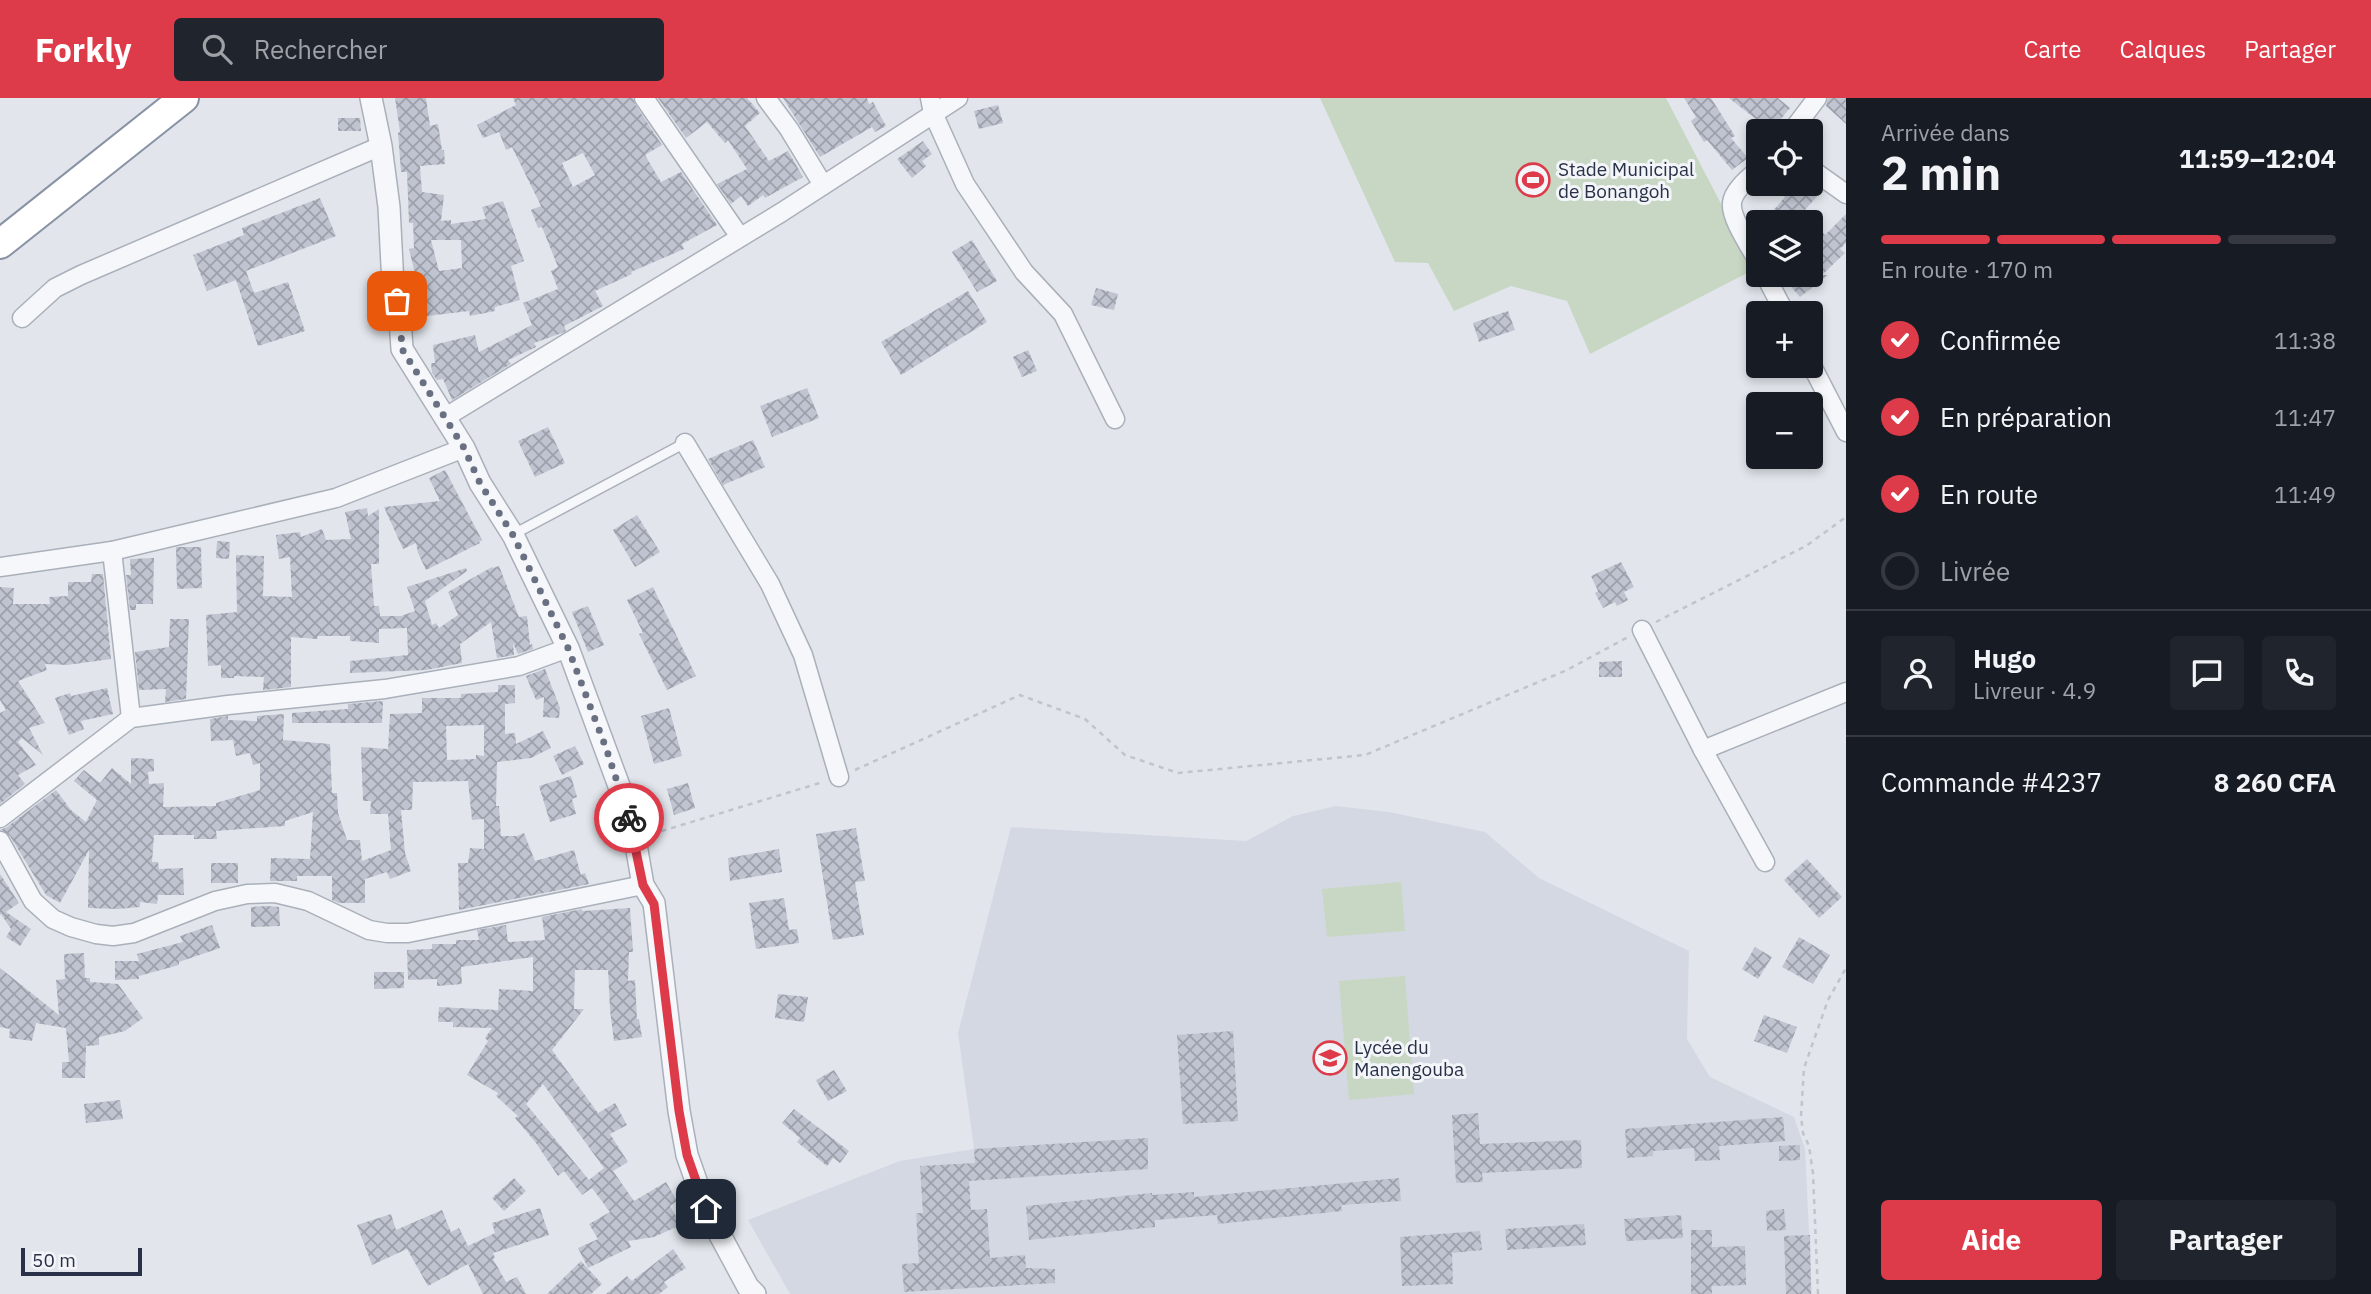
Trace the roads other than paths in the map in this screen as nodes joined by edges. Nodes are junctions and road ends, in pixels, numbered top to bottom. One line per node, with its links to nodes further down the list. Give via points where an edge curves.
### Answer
1 (184, 98): 16 (highway)
2 (371, 98): 9 (street)
3 (644, 98): 14 (street)
4 (766, 98): 12 (street)
5 (958, 98): 7 (street)
6 (1817, 98): 8 (street)
7 (932, 105): 12 (street); 20 (street, via 965,184 1024,272 1063,314)
8 (1801, 119)
9 (381, 146): 17 (street, via 80,275 55,288); 19 (street, via 402,349)
10 (1823, 178): 13 (street)
11 (1746, 183): 15 (street, via 1732,202)
12 (823, 185): 14 (street)
13 (1846, 194)
14 (740, 237): 19 (street)
15 (1746, 239)
16 (0, 244)
17 (22, 318)
18 (1818, 378): 21 (street)
19 (444, 418): 23 (street)
20 (1115, 419)
21 (1846, 432)
22 (685, 443): 24 (lane); 32 (street, via 770,584 792,631)
23 (464, 448): 24 (street); 25 (street, via 336,498)
24 (513, 535): 28 (street)
25 (112, 551): 26 (street); 30 (street)
26 (0, 566)
27 (1642, 629): 31 (street)
28 (568, 648): 30 (street, via 519,666 385,689); 36 (street, via 635,839)
29 (1846, 692): 31 (street)
30 (131, 718): 33 (street)
31 (1703, 750): 35 (street)
32 (839, 778)
33 (0, 818)
34 (0, 841): 36 (street, via 33,901 54,919 113,936 135,933 215,901 247,894 275,893 307,901 369,930 408,933)
35 (1765, 862)
36 (643, 885): 37 (street, via 654,904 687,1155 706,1209)
37 (755, 1294)

